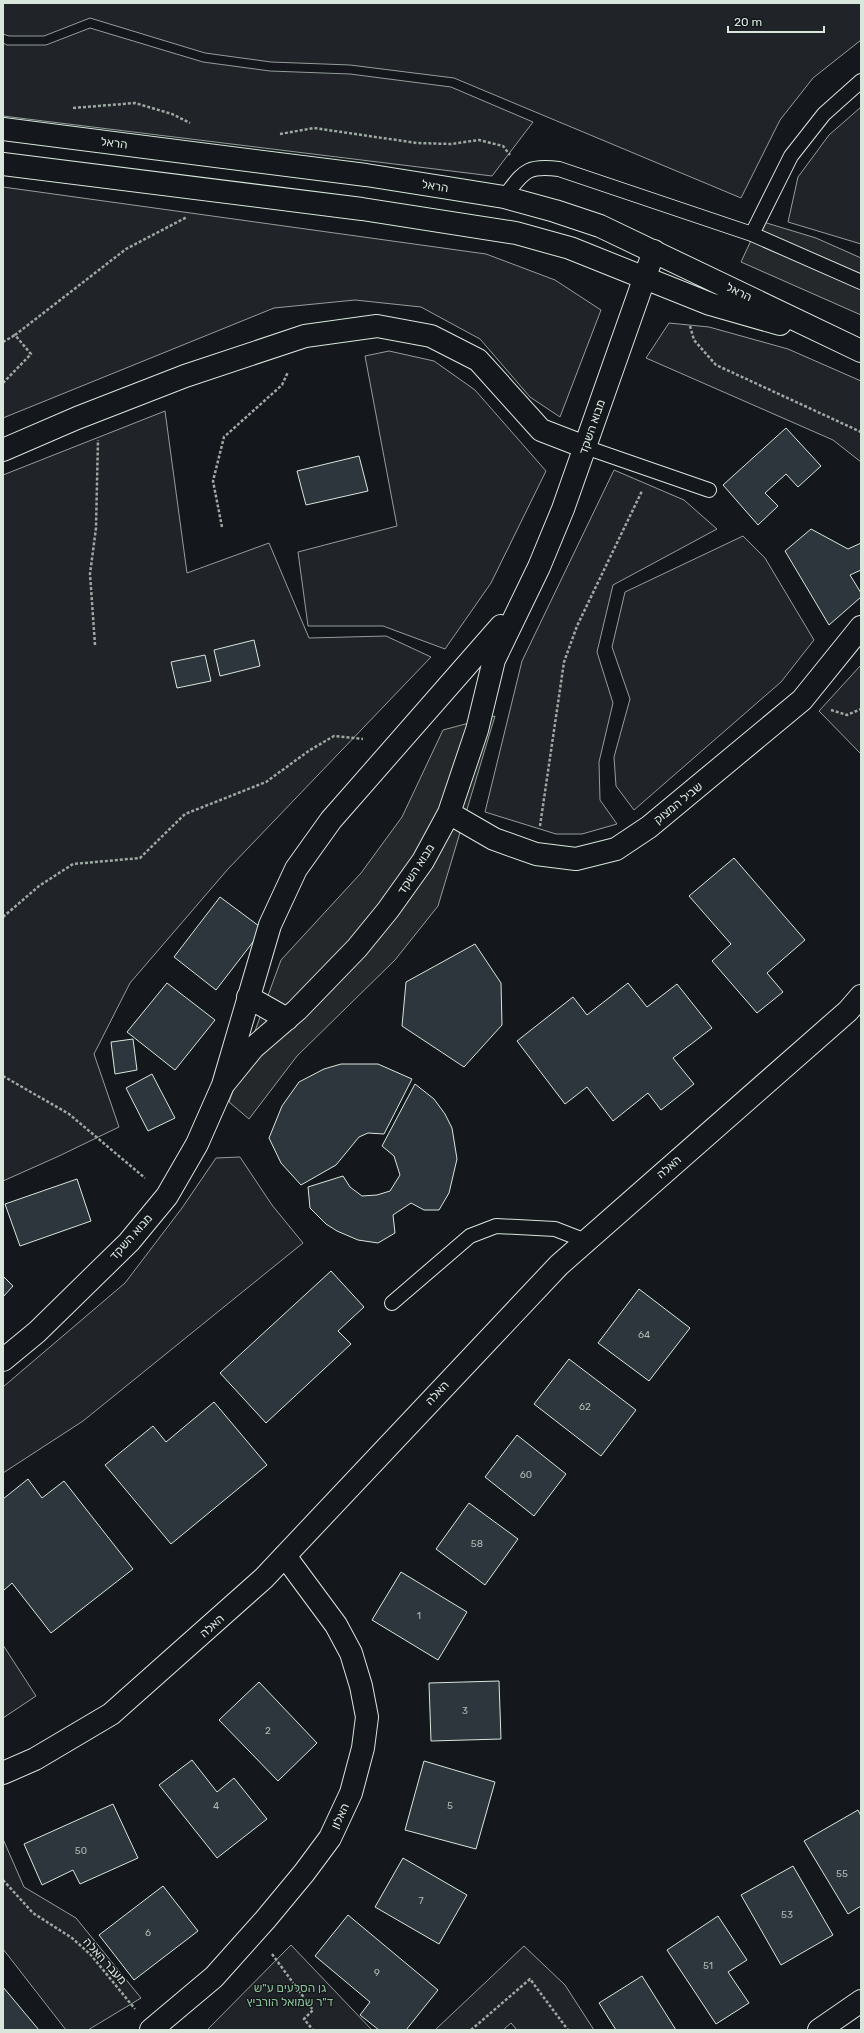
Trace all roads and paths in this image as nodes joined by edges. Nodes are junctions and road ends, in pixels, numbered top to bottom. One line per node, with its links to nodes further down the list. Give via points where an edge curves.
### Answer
1 (861, 81): 10 (lane, via 824,114 791,156)
2 (72, 108): 3 (path, via 135,103 172,114)
3 (196, 127)
4 (3, 129): 9 (street, הראל, via 366,175)
5 (277, 134): 7 (path, via 314,128 417,143 451,144 479,140 502,146)
6 (3, 164): 8 (street, הראל)
7 (524, 172): 9 (lane); 10 (lane, via 538,166 559,169)
8 (208, 190): 12 (street, הראל, via 370,210 516,233 570,248); 15 (path, via 193,214 126,248)
9 (504, 197): 11 (street, הראל, via 600,226)
10 (752, 234): 13 (lane)
11 (654, 251): 12 (street, מבוא השקד); 17 (street, הראל)
12 (644, 277): 14 (street, הראל); 23 (street, מבוא השקד)
13 (861, 282)
14 (682, 292): 17 (street, הראל, via 710,304); 22 (path, via 694,340 716,365)
15 (15, 335): 18 (path); 20 (path, via 31,354)
16 (305, 336): 21 (street, via 185,376); 23 (street, via 377,326 431,336 478,360 541,430); 27 (path, via 282,385 224,437 213,480)
17 (839, 340): 19 (street, הראל)
18 (3, 342)
19 (861, 351)
20 (3, 383)
21 (98, 410): 24 (street); 30 (path, via 96,528 90,574)
22 (861, 432)
23 (585, 447): 25 (lane); 28 (street, מבוא השקד, via 539,568)
24 (3, 450)
25 (652, 470): 26 (lane); 33 (path, via 577,626 564,662)
26 (709, 490)
27 (222, 527)
28 (522, 600): 31 (street, מבוא השקד); 32 (street, מבוא השקד, via 494,660 476,730)
29 (861, 627): 33 (street, שביל המצוק, via 802,700 642,831 616,849 576,858)
30 (95, 645)
31 (391, 753): 34 (path, via 363,739 334,736 266,782 185,814 140,858 74,864 38,886); 36 (street, מבוא השקד, via 331,820 296,869 270,925)
32 (449, 813): 33 (street, שביל המצוק, via 494,839); 37 (street, מבוא השקד, via 423,861 388,910 357,948)
33 (536, 854)
34 (3, 917)
35 (861, 996): 41 (street, האלה, via 848,1011)
36 (248, 997): 37 (street); 39 (street, מבוא השקד)
37 (287, 1019): 39 (street, מבוא השקד, via 253,1048)
38 (3, 1076): 40 (path, via 69,1114)
39 (223, 1085): 40 (street, מבוא השקד, via 197,1144)
40 (167, 1196): 43 (street, מבוא השקד, via 130,1242 37,1332)
41 (586, 1241): 42 (lane, via 555,1229 496,1226 470,1236); 44 (street, האלה, via 559,1264)
42 (392, 1304)
43 (3, 1360)
44 (285, 1556): 45 (street, האלה, via 259,1583 112,1714 35,1759); 47 (street, האלון, via 336,1625 351,1653 367,1717 363,1748 351,1793 330,1838)
45 (3, 1773)
46 (3, 1880): 49 (path, מעבר האלה, via 33,1913 72,1938 91,1955)
47 (256, 1930): 49 (street, האלון, via 214,1977); 50 (path, via 313,2010 304,2018)
48 (861, 2001): 53 (street)
49 (151, 2030)
50 (313, 2030)
51 (471, 2030): 52 (path, via 530,1979)
52 (568, 2030)
53 (819, 2030)

